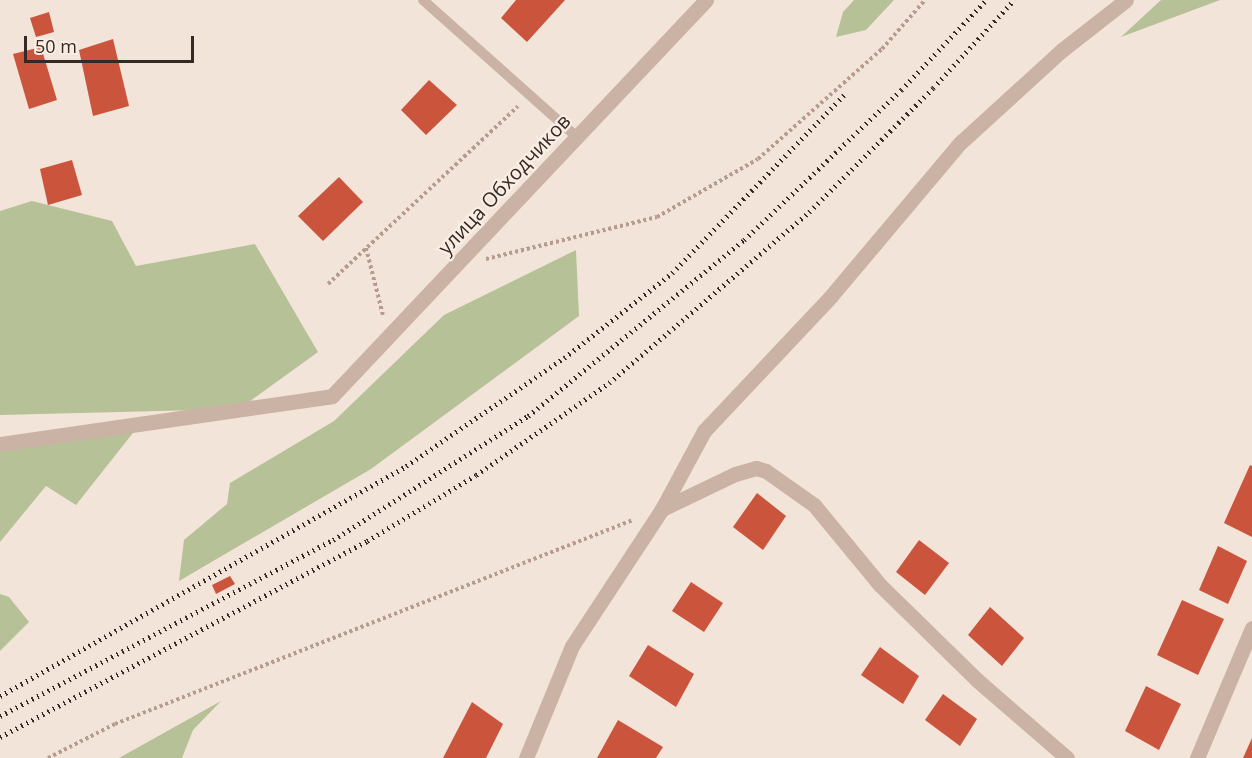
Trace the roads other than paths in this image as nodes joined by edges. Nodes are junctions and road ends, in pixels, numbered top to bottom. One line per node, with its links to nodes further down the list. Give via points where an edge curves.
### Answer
1 (423, 0): 4 (lane)
2 (706, 0): 4 (street, улица Обходчиков)
3 (1126, 0): 6 (street, via 1062,50 960,142 831,296 704,431)
4 (577, 137): 5 (street, улица Обходчиков, via 332,396)
5 (0, 444)
6 (662, 509): 8 (street, via 572,646); 9 (street, via 735,474 756,468 766,471 814,505 880,585 976,680)
7 (1252, 628): 10 (street)
8 (526, 758)
9 (1067, 758)
10 (1197, 758)

